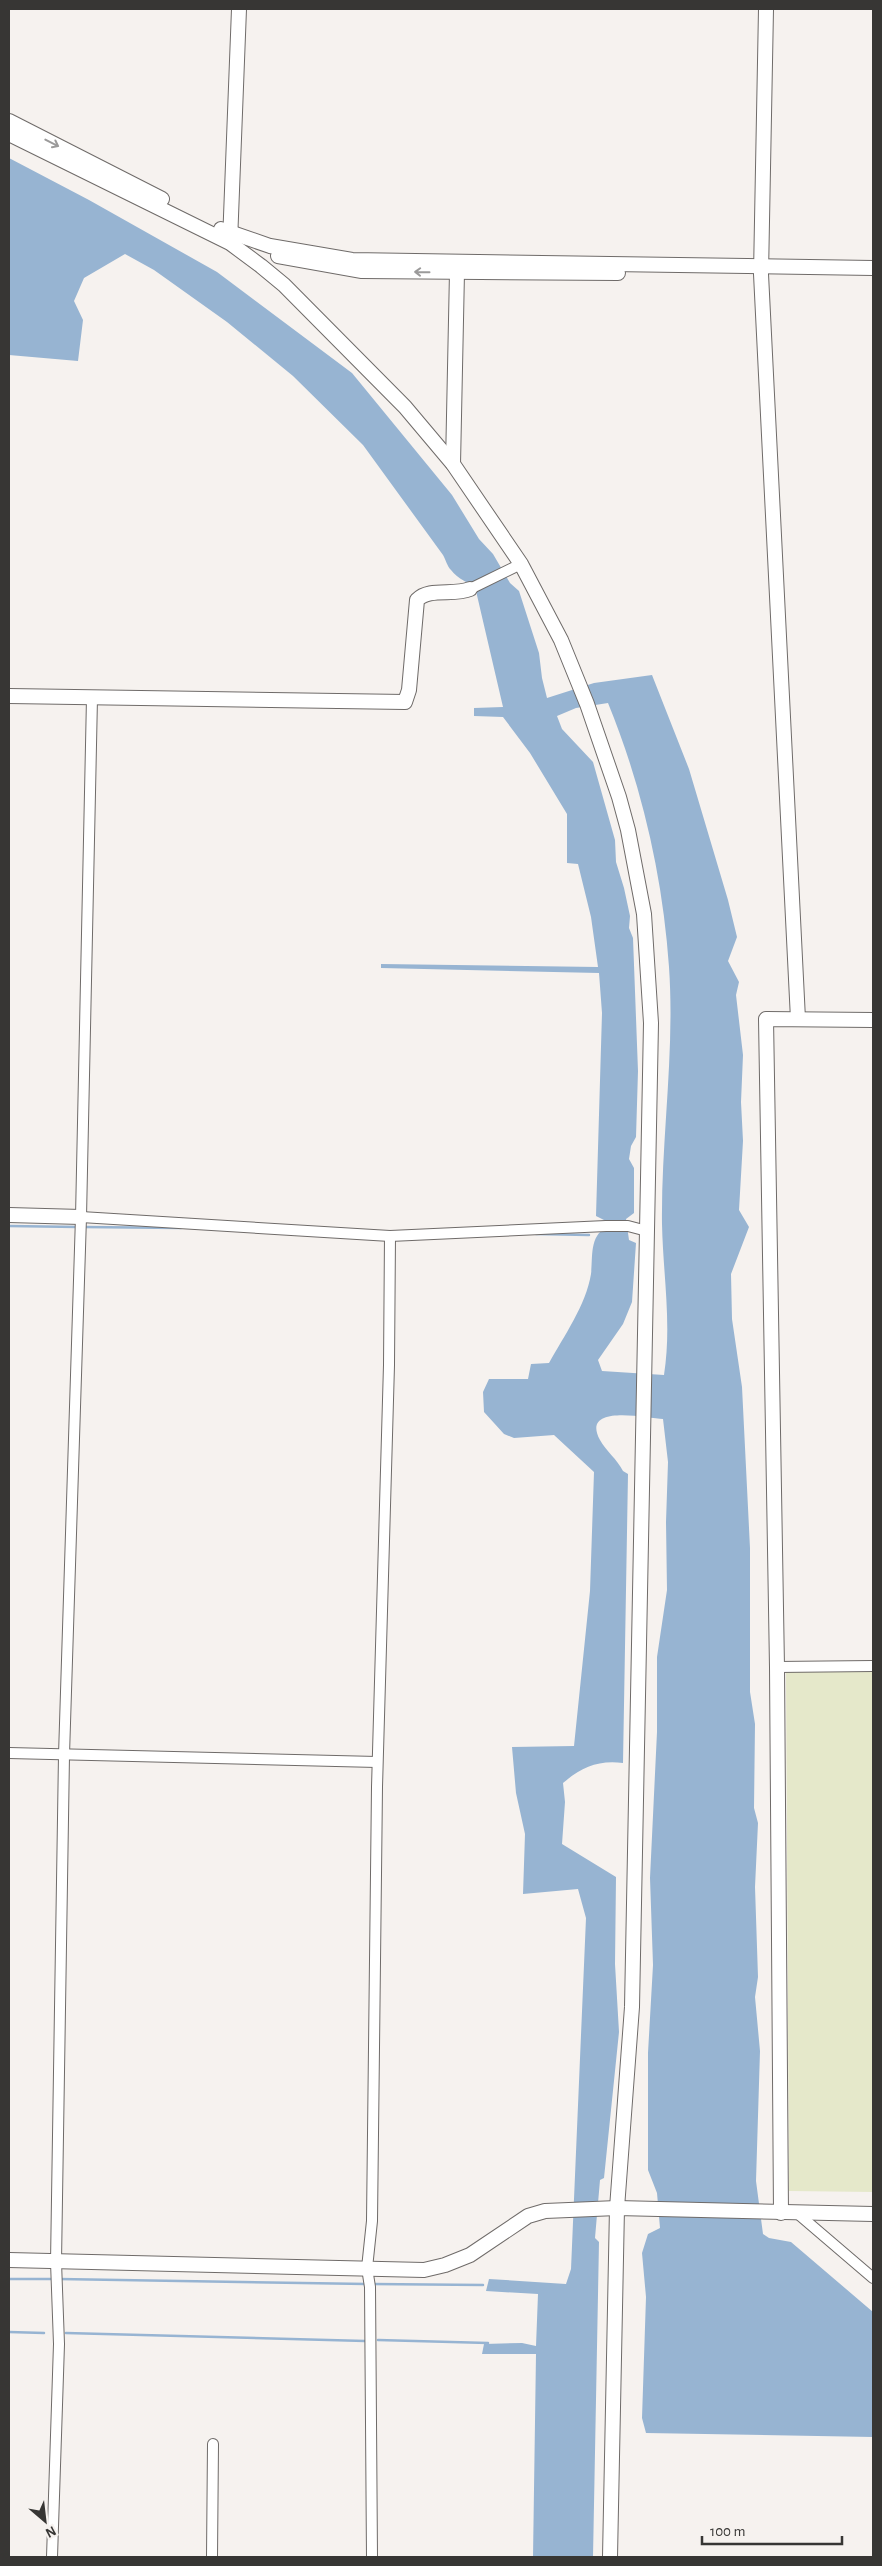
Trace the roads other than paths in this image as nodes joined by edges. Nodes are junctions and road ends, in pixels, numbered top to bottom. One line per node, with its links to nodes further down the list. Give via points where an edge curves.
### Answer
1 (239, 9): 5 (street)
2 (766, 9): 7 (street)
3 (9, 120): 5 (street, one-way to 5)
4 (9, 134): 5 (street)
5 (230, 239): 7 (street, via 352,260); 8 (street, one-way to 5, via 362,271 299,261); 10 (street, via 284,285 405,407)
6 (873, 268): 7 (street)
7 (762, 270): 8 (street); 9 (street); 15 (street)
8 (457, 272): 10 (street)
9 (873, 277)
10 (453, 464): 11 (street)
11 (515, 567): 12 (street); 19 (street, via 561,640 587,704 628,830 644,914 651,1023)
12 (470, 589): 14 (street, via 462,593 420,596 417,600 409,690 405,702)
13 (9, 696): 14 (street)
14 (92, 698): 18 (street)
15 (798, 1019): 16 (street); 22 (street, via 766,1019)
16 (873, 1020)
17 (9, 1215): 18 (street)
18 (81, 1223): 20 (street); 24 (street)
19 (647, 1231): 20 (street, via 628,1226 606,1226); 26 (street, via 632,2008)
20 (390, 1236): 25 (street)
21 (873, 1666): 22 (street)
22 (777, 1667): 27 (street)
23 (9, 1753): 24 (street)
24 (64, 1755): 25 (street); 31 (street)
25 (377, 1762): 32 (street, via 372,2221)
26 (617, 2208): 27 (street); 32 (street, via 569,2209 528,2216 470,2255 446,2265 424,2270); 38 (street)
27 (782, 2213): 28 (street)
28 (797, 2213): 29 (street); 33 (street)
29 (873, 2214)
30 (9, 2260): 31 (street)
31 (56, 2262): 32 (street); 35 (street, via 59,2344)
32 (368, 2268): 37 (street)
33 (873, 2278)
34 (213, 2444): 36 (street)
35 (52, 2557)
36 (212, 2557)
37 (372, 2557)
38 (610, 2557)

